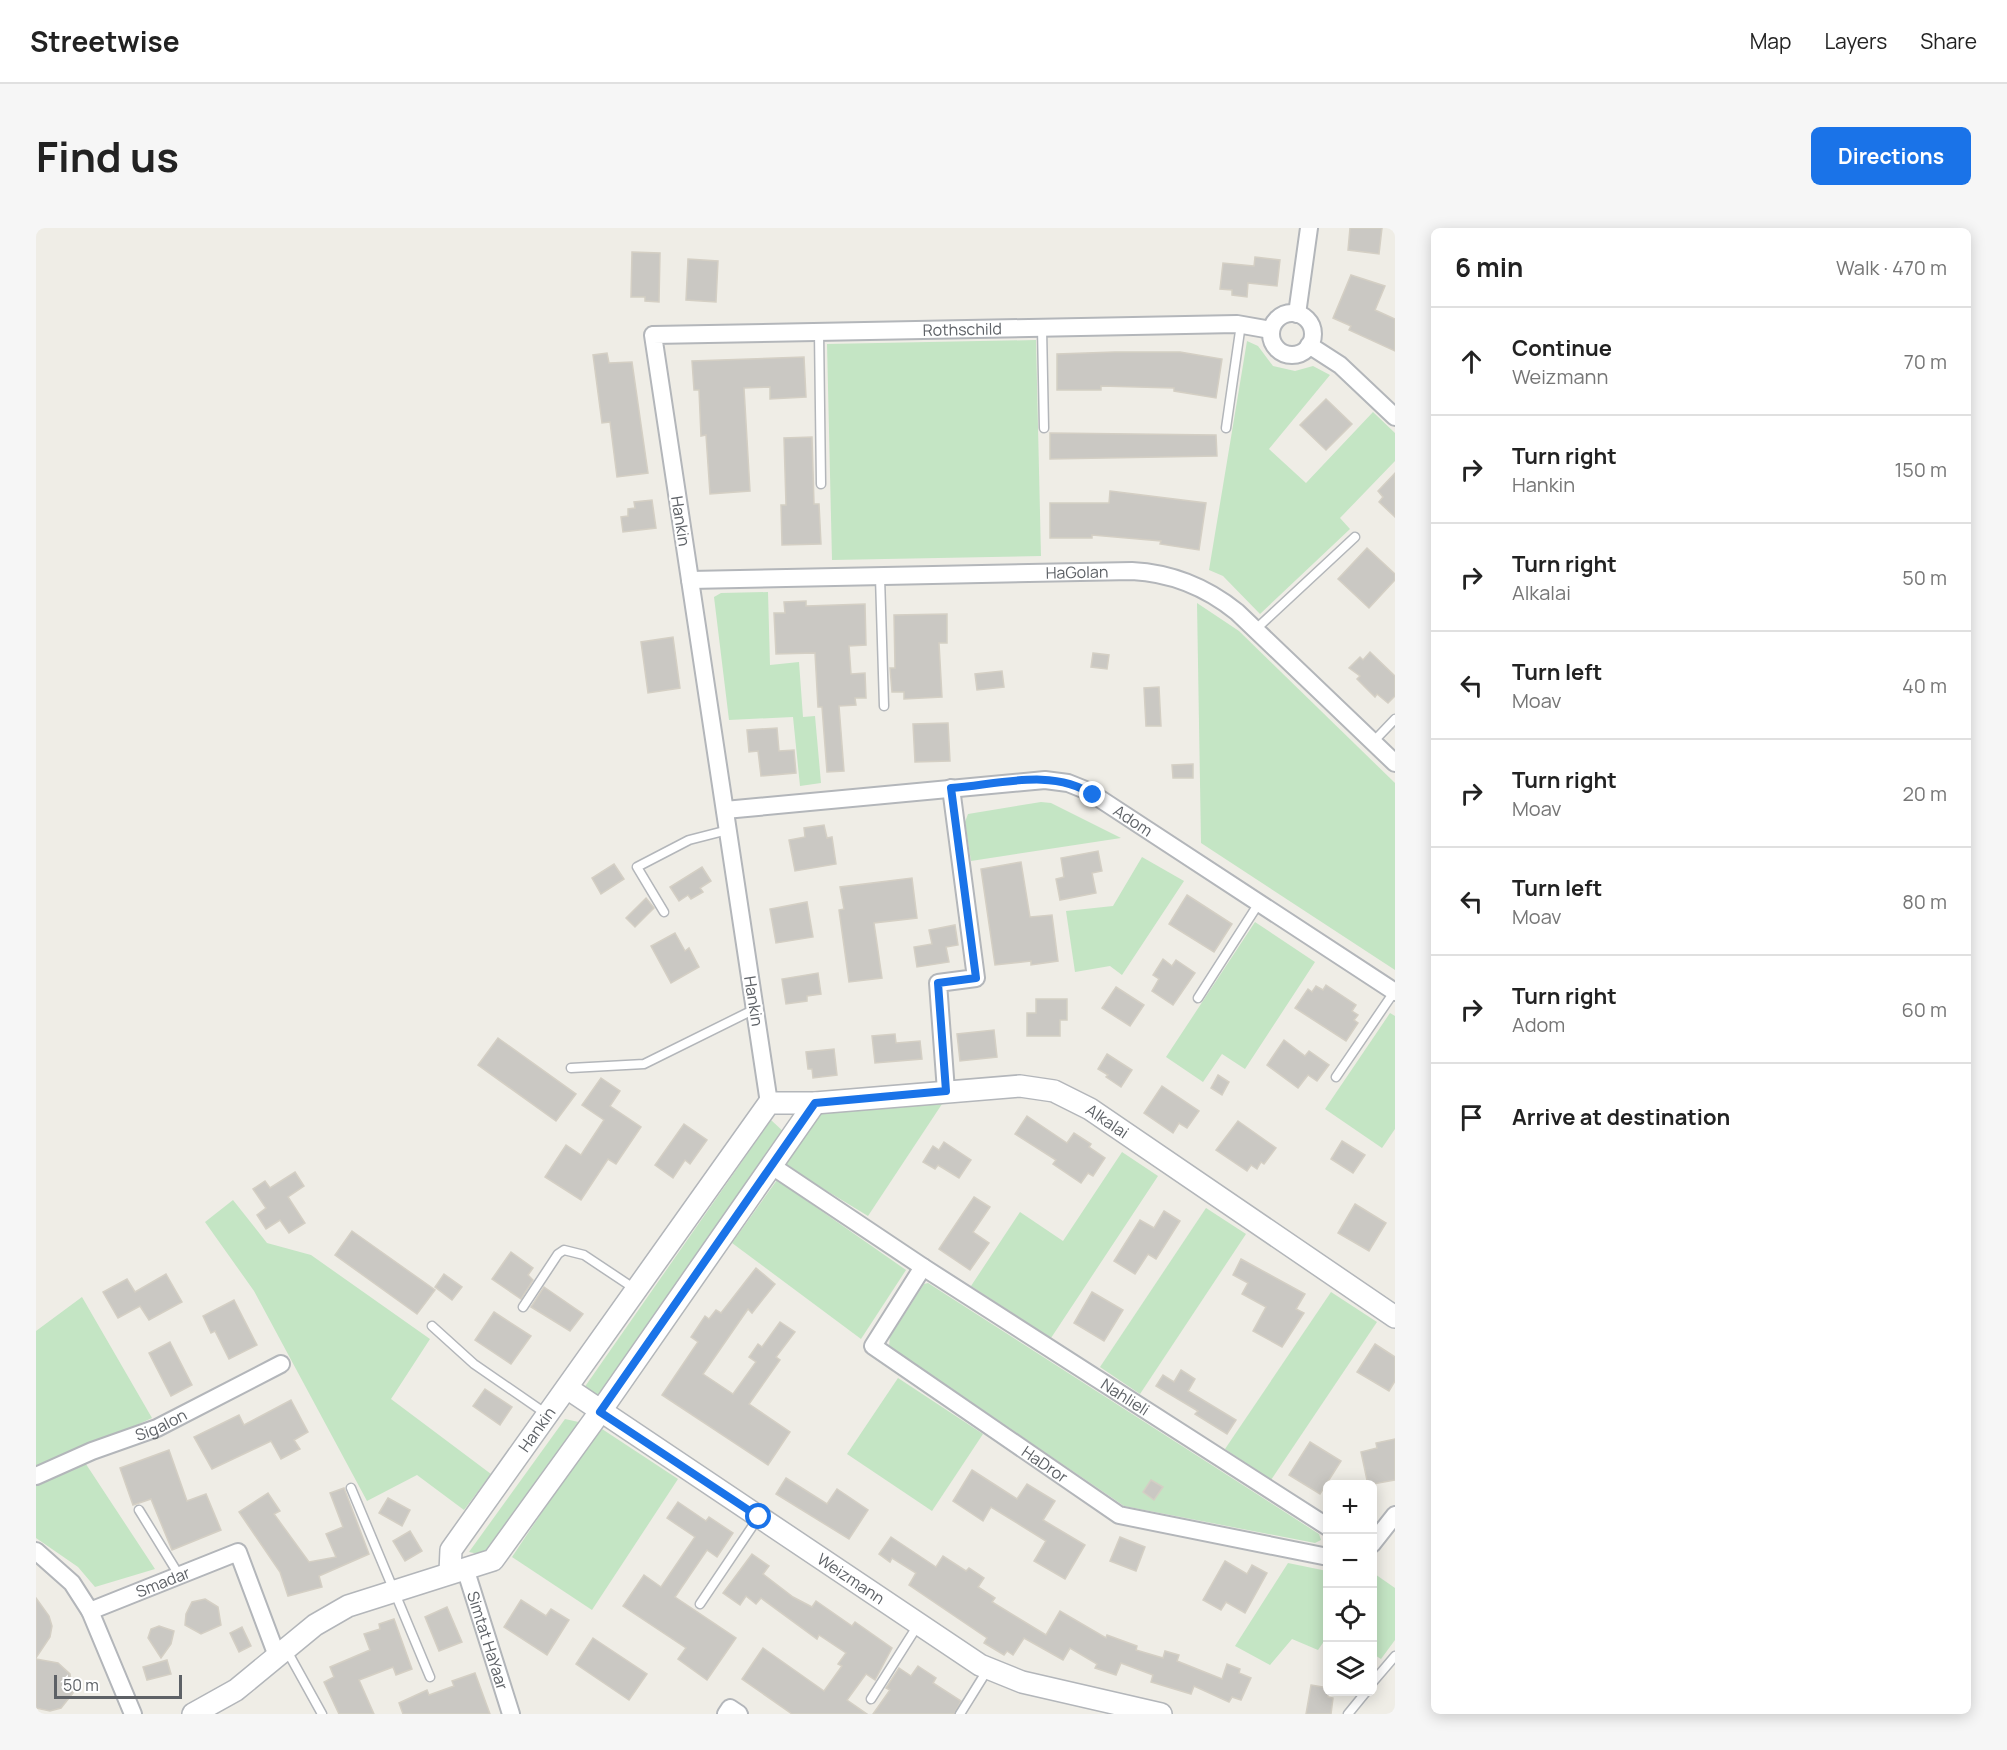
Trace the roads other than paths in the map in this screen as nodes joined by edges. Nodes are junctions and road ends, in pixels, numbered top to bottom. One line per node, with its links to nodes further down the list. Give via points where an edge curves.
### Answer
1 (1309, 228): 2 (street)
2 (1297, 314): 5 (street, via 1281,316); 8 (street, via 1311,327)
3 (1240, 324): 4 (street, Rothschild); 5 (street, Rothschild); 11 (lane)
4 (1042, 328): 6 (street, Rothschild); 10 (lane)
5 (1271, 330): 8 (street, via 1274,344 1283,353 1296,354)
6 (819, 332): 7 (street, Rothschild); 12 (lane)
7 (653, 335): 15 (street, Hankin)
8 (1309, 345): 9 (street, via 1340,364)
9 (1395, 417)
10 (1044, 428)
11 (1226, 428)
12 (821, 484)
13 (1355, 537): 16 (lane)
14 (880, 576): 15 (street, HaGolan); 16 (street, HaGolan, via 1151,573 1210,592); 17 (lane)
15 (690, 580): 22 (street, Hankin)
16 (1256, 629): 19 (street, HaGolan)
17 (884, 706)
18 (1395, 719): 19 (lane)
19 (1373, 742): 20 (street, HaGolan)
20 (1395, 763)
21 (951, 788): 22 (street, Adom); 24 (street, Adom, via 1045,780 1073,784); 31 (street, via 976,978 938,983)
22 (725, 810): 23 (street, Hankin)
23 (728, 830): 25 (lane, via 689,840 637,867); 28 (street, Hankin)
24 (1259, 903): 26 (street, Adom); 27 (lane)
25 (664, 912)
26 (1394, 992): 30 (lane)
27 (1198, 998)
28 (755, 1009): 29 (lane, via 644,1064); 32 (street, Hankin)
29 (571, 1068)
30 (1336, 1077)
31 (946, 1091): 33 (street, Alkalai); 38 (street, Alkalai, via 1029,1086 1076,1100)
32 (769, 1103): 33 (street, Alkalai); 36 (street, Hankin)
33 (815, 1103): 34 (street)
34 (772, 1166): 35 (street, Nahlieli); 42 (street)
35 (923, 1267): 49 (street, Nahlieli); 52 (street, HaDror, via 873,1346 1119,1515)
36 (637, 1290): 37 (lane, via 584,1255 564,1250); 41 (street, Hankin)
37 (524, 1307)
38 (1395, 1317)
39 (432, 1326): 43 (lane, via 474,1364)
40 (281, 1364): 44 (street, Sigalon, via 157,1428)
41 (567, 1388): 42 (street, Weizmann); 43 (street, Hankin)
42 (600, 1412): 48 (street, Weizmann); 53 (street, via 492,1560)
43 (548, 1415): 53 (street, Hankin, via 452,1550)
44 (36, 1476)
45 (351, 1488): 55 (lane)
46 (139, 1510): 54 (lane)
47 (1395, 1515): 50 (street)
48 (759, 1517): 56 (lane); 58 (street, Weizmann)
49 (1323, 1524)
50 (1377, 1538)
51 (36, 1551): 57 (street, via 72,1583)
52 (1323, 1556)
53 (458, 1570): 55 (street); 70 (street, Simtat HaYaar)
54 (178, 1575): 57 (street, Smadar); 59 (street, Smadar, via 238,1552)
55 (394, 1591): 59 (street, via 348,1606 315,1625); 62 (lane)
56 (700, 1604)
57 (90, 1611): 68 (street)
58 (918, 1625): 61 (street, Weizmann); 65 (lane)
59 (282, 1652): 67 (street, via 236,1690); 69 (lane)
60 (1395, 1656): 63 (lane)
61 (988, 1669): 66 (street, Weizmann); 73 (lane)
62 (430, 1677)
63 (1377, 1677)
64 (1363, 1696): 75 (lane)
65 (871, 1699)
66 (1131, 1711): 74 (street, Weizmann)
67 (199, 1713)
68 (132, 1714)
69 (322, 1714)
70 (511, 1714)
71 (726, 1714): 72 (street, via 730,1708)
72 (740, 1714)
73 (960, 1714)
74 (1161, 1714)
75 (1347, 1714)

